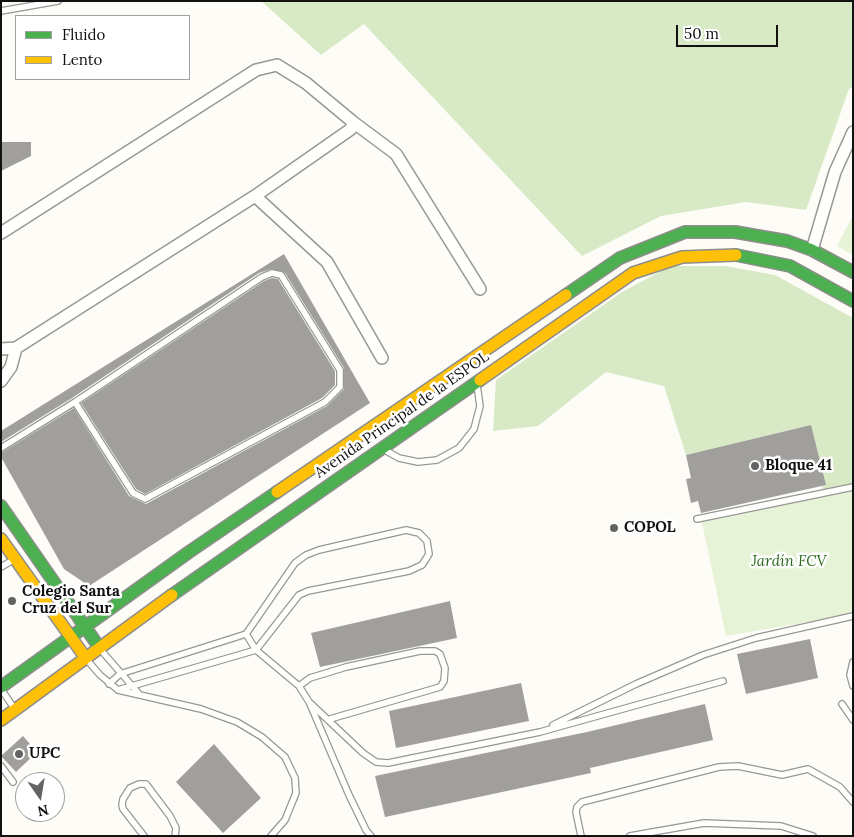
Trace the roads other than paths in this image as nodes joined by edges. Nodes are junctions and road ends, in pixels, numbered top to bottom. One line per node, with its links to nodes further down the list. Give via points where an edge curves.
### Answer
1 (15, 1): 3 (lane)
2 (58, 1): 3 (lane)
3 (12, 10): 4 (lane)
4 (1, 11)
5 (353, 122): 7 (street, via 351,129); 8 (street, via 306,84 276,65 256,70); 13 (street, via 396,154)
6 (853, 132): 10 (street, via 836,172)
7 (255, 196): 15 (street); 17 (street, via 326,262)
8 (1, 233)
9 (787, 241): 10 (street, Avenida Principal de la ESPOL); 11 (street); 30 (street, Avenida Principal de la ESPOL, via 735,232 685,232 620,258)
10 (812, 250): 12 (street, Avenida Principal de la ESPOL)
11 (781, 264): 14 (street, Avenida Principal de la ESPOL, via 801,271); 19 (street, Avenida Principal de la ESPOL, via 736,255 682,257 633,273)
12 (853, 272)
13 (480, 289)
14 (853, 301)
15 (16, 348): 16 (street); 18 (street, via 11,367)
16 (1, 349)
17 (382, 358)
18 (1, 381)
19 (476, 382): 22 (street, Avenida Principal de la ESPOL); 22 (lane, via 480,406 474,429 459,448 438,460 418,462 398,458)
20 (75, 402): 20 (lane, via 272,273 281,275 340,370 340,388 325,402 145,499 133,493); 21 (lane)
21 (1, 448)
22 (382, 448): 33 (street, Avenida Principal de la ESPOL)
23 (853, 487): 25 (lane)
24 (1, 506): 30 (street)
25 (696, 519)
26 (1, 539): 27 (street)
27 (15, 559): 28 (lane); 32 (street)
28 (1, 567)
29 (853, 616): 52 (lane, via 756,638 703,655)
30 (84, 626): 32 (street, Avenida Principal de la ESPOL); 33 (street)
31 (246, 634): 34 (lane); 34 (lane, via 296,563 306,555 406,530 419,533 427,541 429,554 422,565 415,568 299,595); 37 (lane)
32 (69, 636): 35 (street); 43 (street)
33 (98, 647): 35 (street, Avenida Principal de la ESPOL); 37 (lane)
34 (256, 650): 40 (lane); 41 (lane)
35 (85, 657): 39 (lane); 48 (street, Avenida Principal de la ESPOL)
36 (853, 662): 42 (lane, via 850,675)
37 (120, 674): 39 (lane); 40 (lane)
38 (723, 681): 52 (lane)
39 (109, 684): 44 (lane)
40 (132, 685): 44 (lane); 45 (lane)
41 (299, 686): 46 (lane); 49 (lane, via 310,678 346,667 420,651 440,654 445,668 440,687)
42 (853, 686)
43 (1, 688): 48 (lane)
44 (118, 690): 45 (lane)
45 (140, 695): 58 (lane, via 201,709 237,722 262,737 285,757 295,778 296,793 285,820)
46 (309, 702): 49 (lane); 59 (lane)
47 (842, 704): 51 (lane)
48 (15, 710): 50 (street, Avenida Principal de la ESPOL)
49 (330, 719): 52 (lane, via 364,753 376,762 388,764)
50 (1, 720)
51 (853, 720)
52 (540, 732)
53 (1, 766): 54 (lane)
54 (13, 782)
55 (853, 802): 60 (lane, via 840,787 808,769 777,774 747,767 719,768 582,802 576,812)
56 (144, 836): 57 (lane, via 122,805 130,788 139,784 146,784 170,816 176,828)
57 (175, 836)
58 (270, 836)
59 (371, 836)
60 (581, 836)
61 (630, 836): 62 (lane, via 704,823 781,826)
62 (813, 836)

